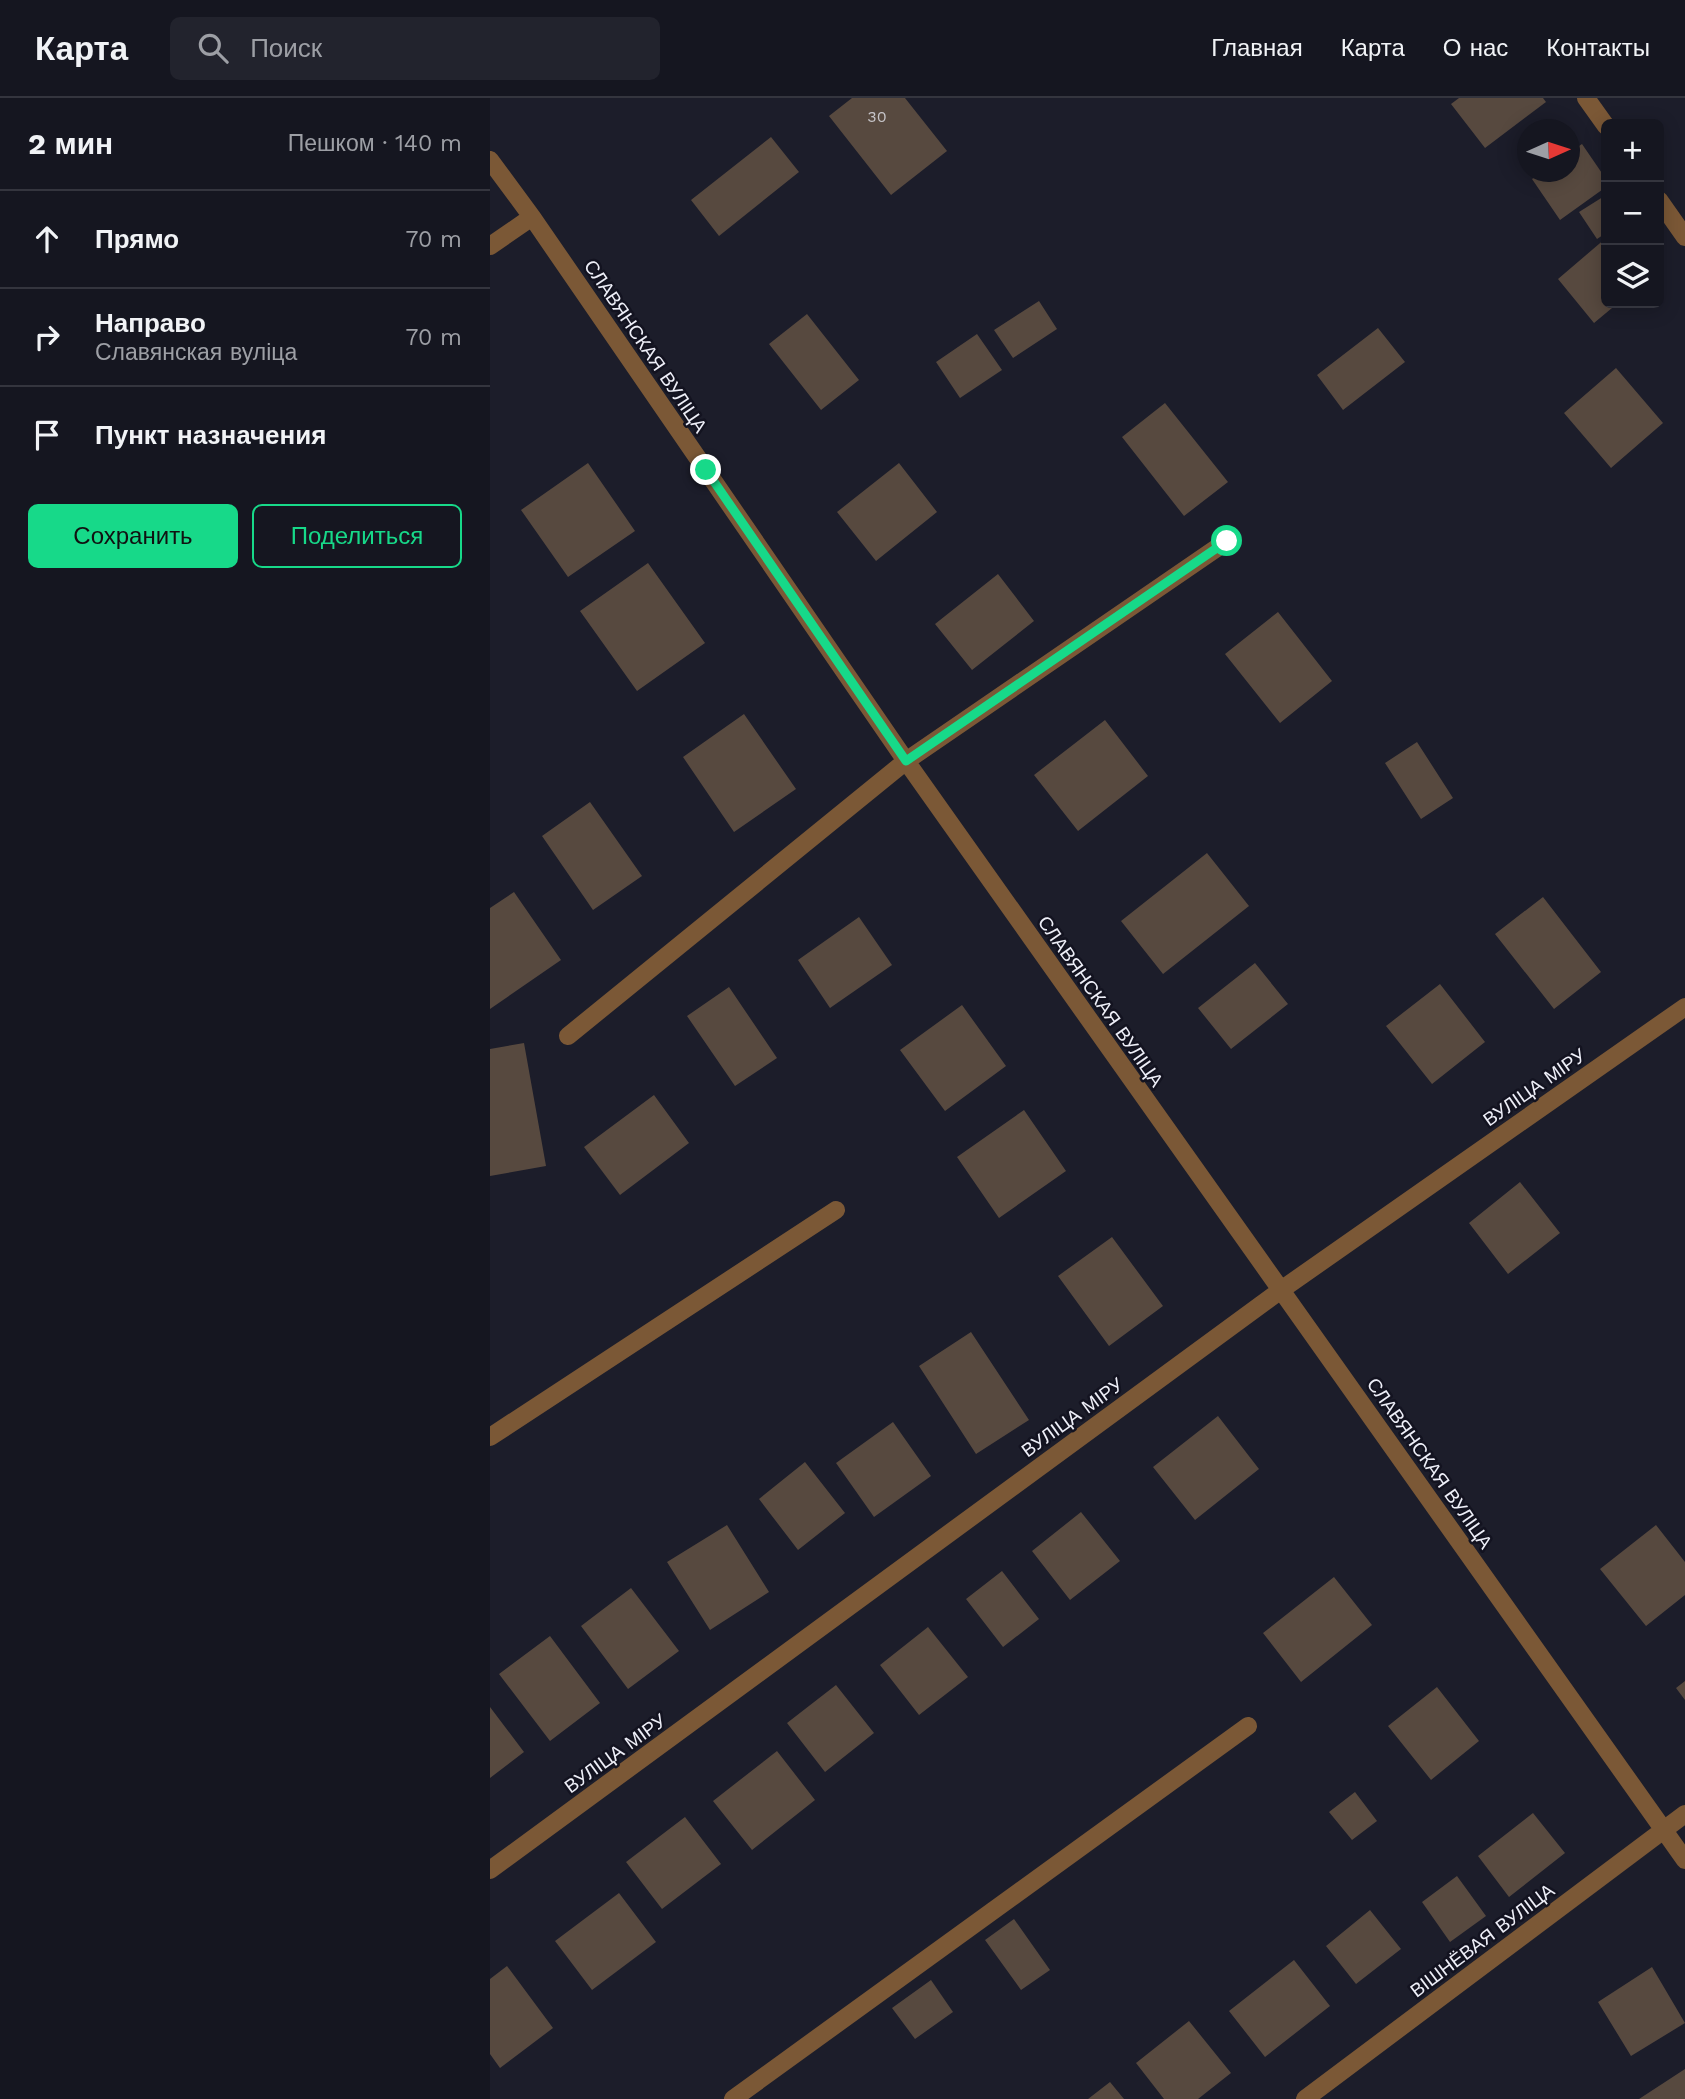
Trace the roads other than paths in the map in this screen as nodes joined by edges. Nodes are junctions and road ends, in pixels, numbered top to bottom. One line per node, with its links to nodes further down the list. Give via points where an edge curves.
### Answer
1 (1586, 98): 2 (street)
2 (1601, 119)
3 (490, 160): 5 (street, СЛАВЯНСКАЯ ВУЛІЦА)
4 (1664, 207): 6 (street)
5 (532, 217): 7 (street); 9 (street, СЛАВЯНСКАЯ ВУЛІЦА)
6 (1685, 237)
7 (490, 246)
8 (1227, 541): 9 (street)
9 (906, 761): 11 (street); 13 (street, СЛАВЯНСКАЯ ВУЛІЦА)
10 (1685, 1007): 13 (street, ВУЛІЦА МІРУ)
11 (568, 1036)
12 (836, 1210): 14 (street)
13 (1281, 1290): 17 (street, СЛАВЯНСКАЯ ВУЛІЦА); 19 (street, ВУЛІЦА МІРУ)
14 (490, 1437)
15 (1248, 1726): 20 (street)
16 (1685, 1814): 17 (street, ВІШНЁВАЯ ВУЛІЦА)
17 (1664, 1829): 18 (street, СЛАВЯНСКАЯ ВУЛІЦА); 21 (street, ВІШНЁВАЯ ВУЛІЦА)
18 (1685, 1860)
19 (490, 1870)
20 (733, 2099)
21 (1305, 2099)

